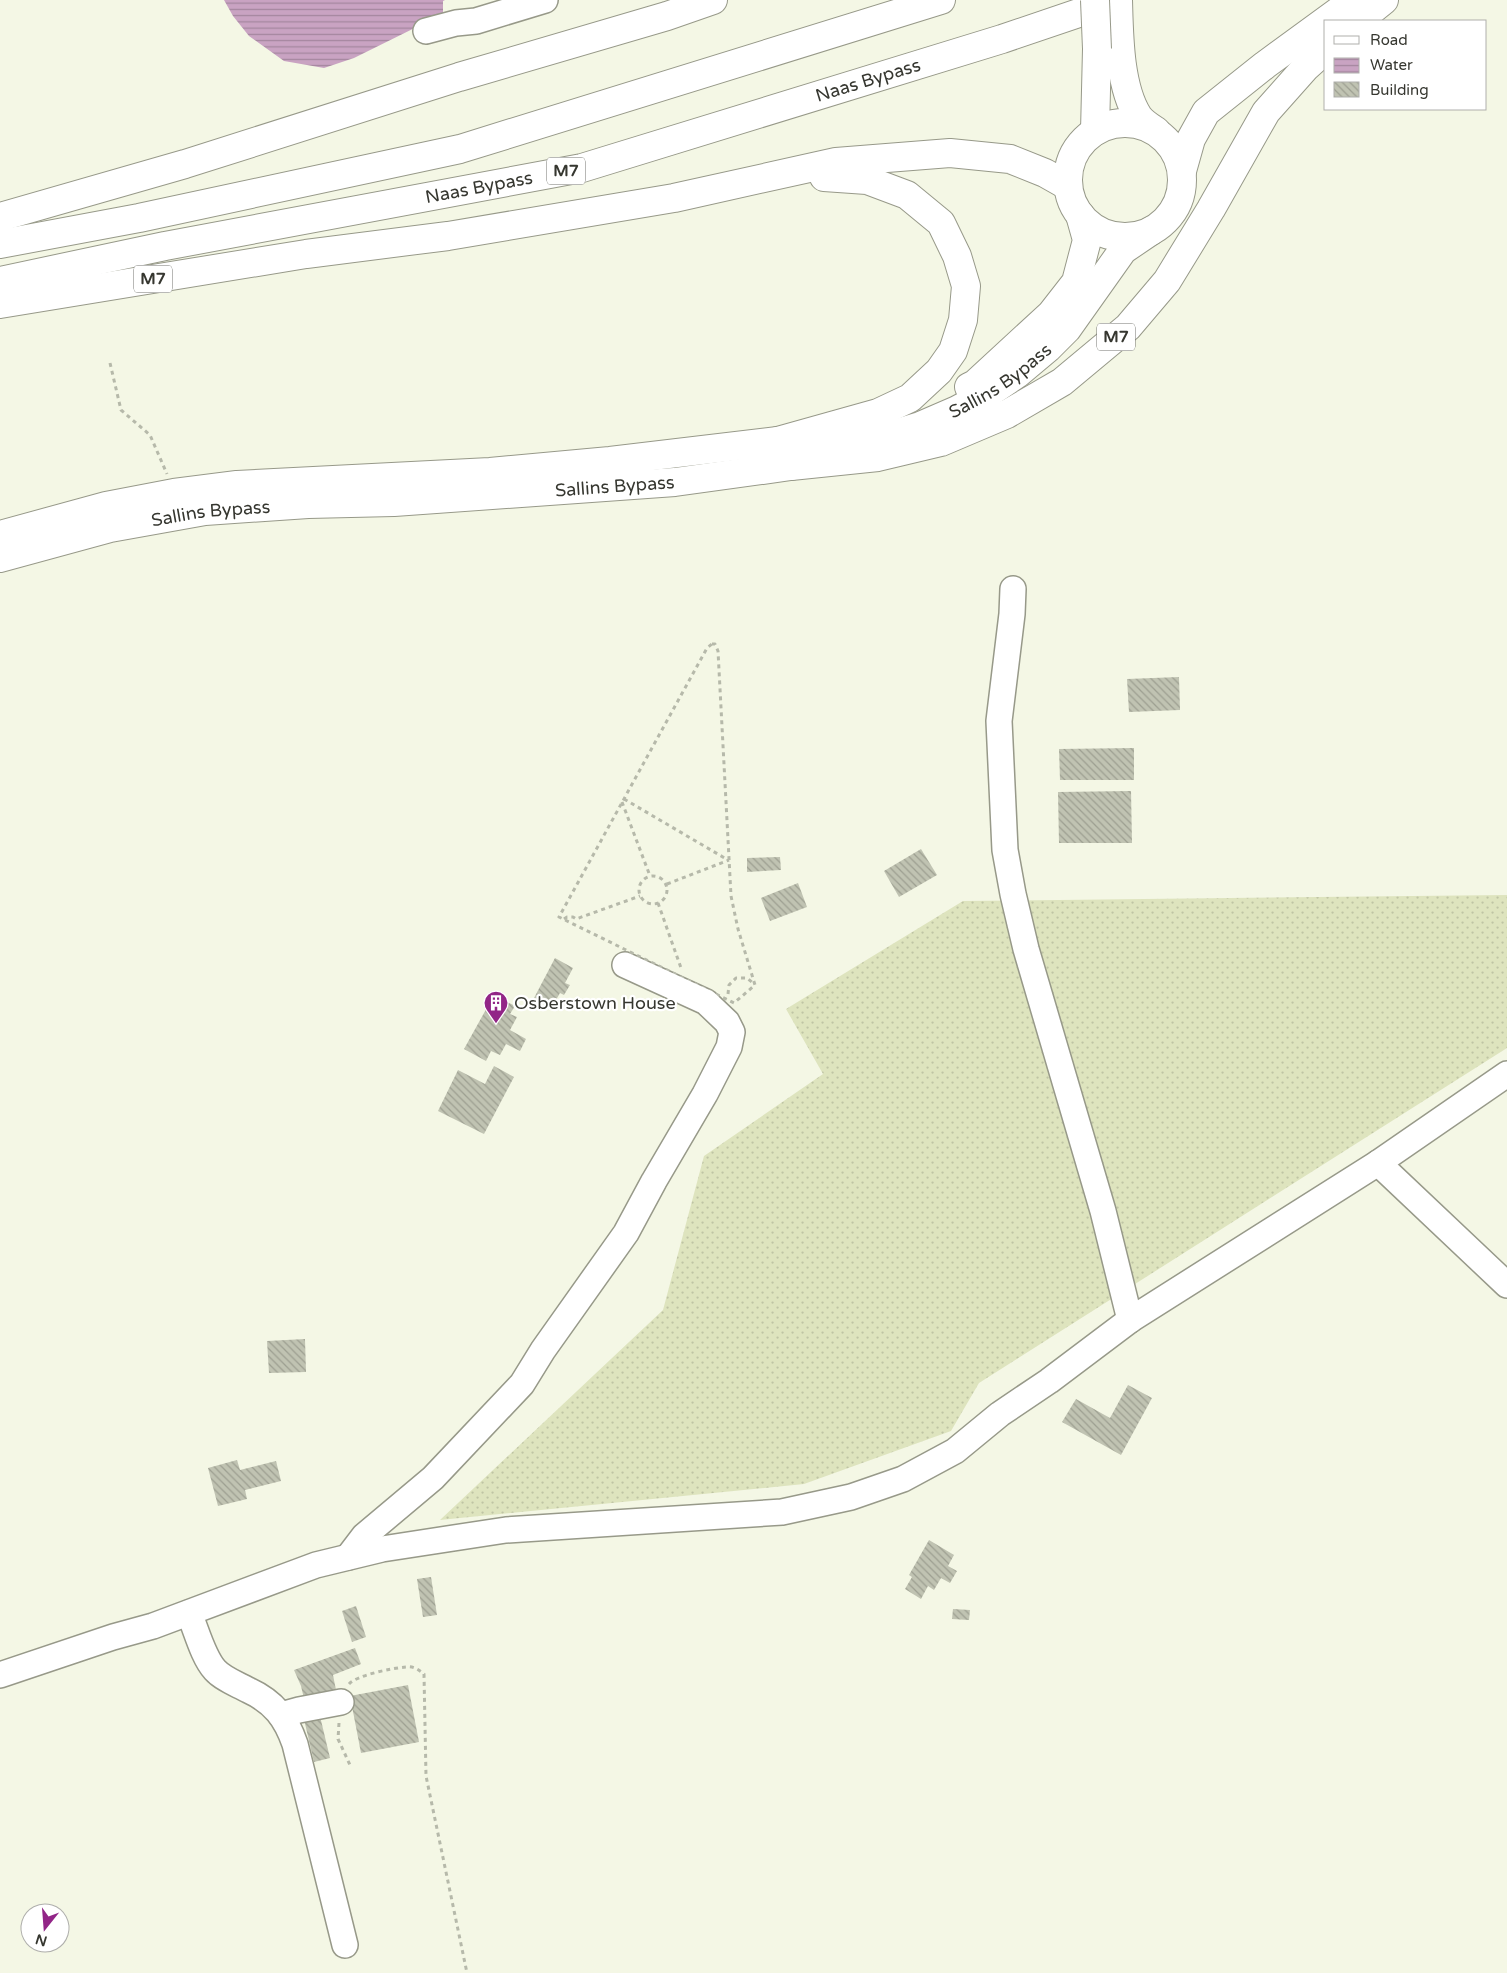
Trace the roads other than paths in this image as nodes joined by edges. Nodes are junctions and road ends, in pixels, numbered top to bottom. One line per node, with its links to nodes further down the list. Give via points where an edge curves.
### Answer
1 (545, 0): 11 (street, via 476,21 456,22)
2 (713, 0): 20 (main road, via 185,164)
3 (941, 0): 22 (main road, via 460,149 139,218)
4 (1095, 0): 12 (main road, bridge)
5 (1118, 0): 12 (main road); 23 (main road, Naas Bypass / M7, via 1002,39 582,168 165,246)
6 (1354, 0): 8 (main road)
7 (1384, 0): 9 (main road)
8 (1327, 20)
9 (1359, 20)
10 (1324, 22): 16 (main road, via 1206,112 1191,139)
11 (426, 30)
12 (1108, 47): 14 (main road); 15 (main road, via 1138,117)
13 (1324, 51): 26 (main road, M7, via 1266,112 1167,281 1128,327 1062,382 1007,414 941,442 878,457)
14 (1095, 131): 15 (main road, via 1119,123 1138,124); 18 (main road, via 1074,155)
15 (1156, 131): 16 (main road, via 1173,148)
16 (1182, 171): 21 (main road, via 1179,199 1168,218)
17 (756, 179): 18 (main road, M7, via 836,162 950,152 1010,159); 24 (main road, M7, via 674,198 448,236 306,254); 25 (main road, M7, via 826,177 867,180 907,195 941,222 957,256 966,286 963,320 953,351 939,371 910,398 878,413)
18 (1068, 186): 19 (main road)
19 (1080, 214): 21 (main road, via 1094,228 1112,236 1132,236); 25 (main road, Sallins Bypass, via 1087,240 1076,282 1051,314 975,384 880,426 821,438)
20 (0, 217)
21 (1151, 231): 26 (main road, Sallins Bypass, via 1123,250 1067,329 1048,348 989,393 920,426)
22 (0, 244)
23 (0, 281)
24 (0, 304)
25 (778, 441): 27 (main road, Sallins Bypass, via 490,472 237,486 106,506)
26 (791, 466): 28 (main road, Sallins Bypass, via 675,482 394,502 205,511 110,528)
27 (0, 535)
28 (0, 558)
29 (1013, 589): 34 (street, via 999,721 1005,850 1026,949 1104,1211)
30 (625, 965): 35 (street, via 706,1002 727,1022 732,1032 729,1047 626,1233 522,1384 433,1478 364,1536)
31 (1507, 1074): 32 (street)
32 (1378, 1163): 33 (street); 34 (street)
33 (1507, 1285)
34 (1130, 1320): 35 (street, via 1000,1414 955,1451 903,1479 851,1497 782,1512 506,1530)
35 (348, 1557): 36 (street, via 316,1565)
36 (189, 1613): 37 (street); 39 (street, via 215,1670 258,1694)
37 (0, 1674)
38 (341, 1702): 39 (street)
39 (281, 1715): 40 (street, via 295,1744)
40 (344, 1945)

